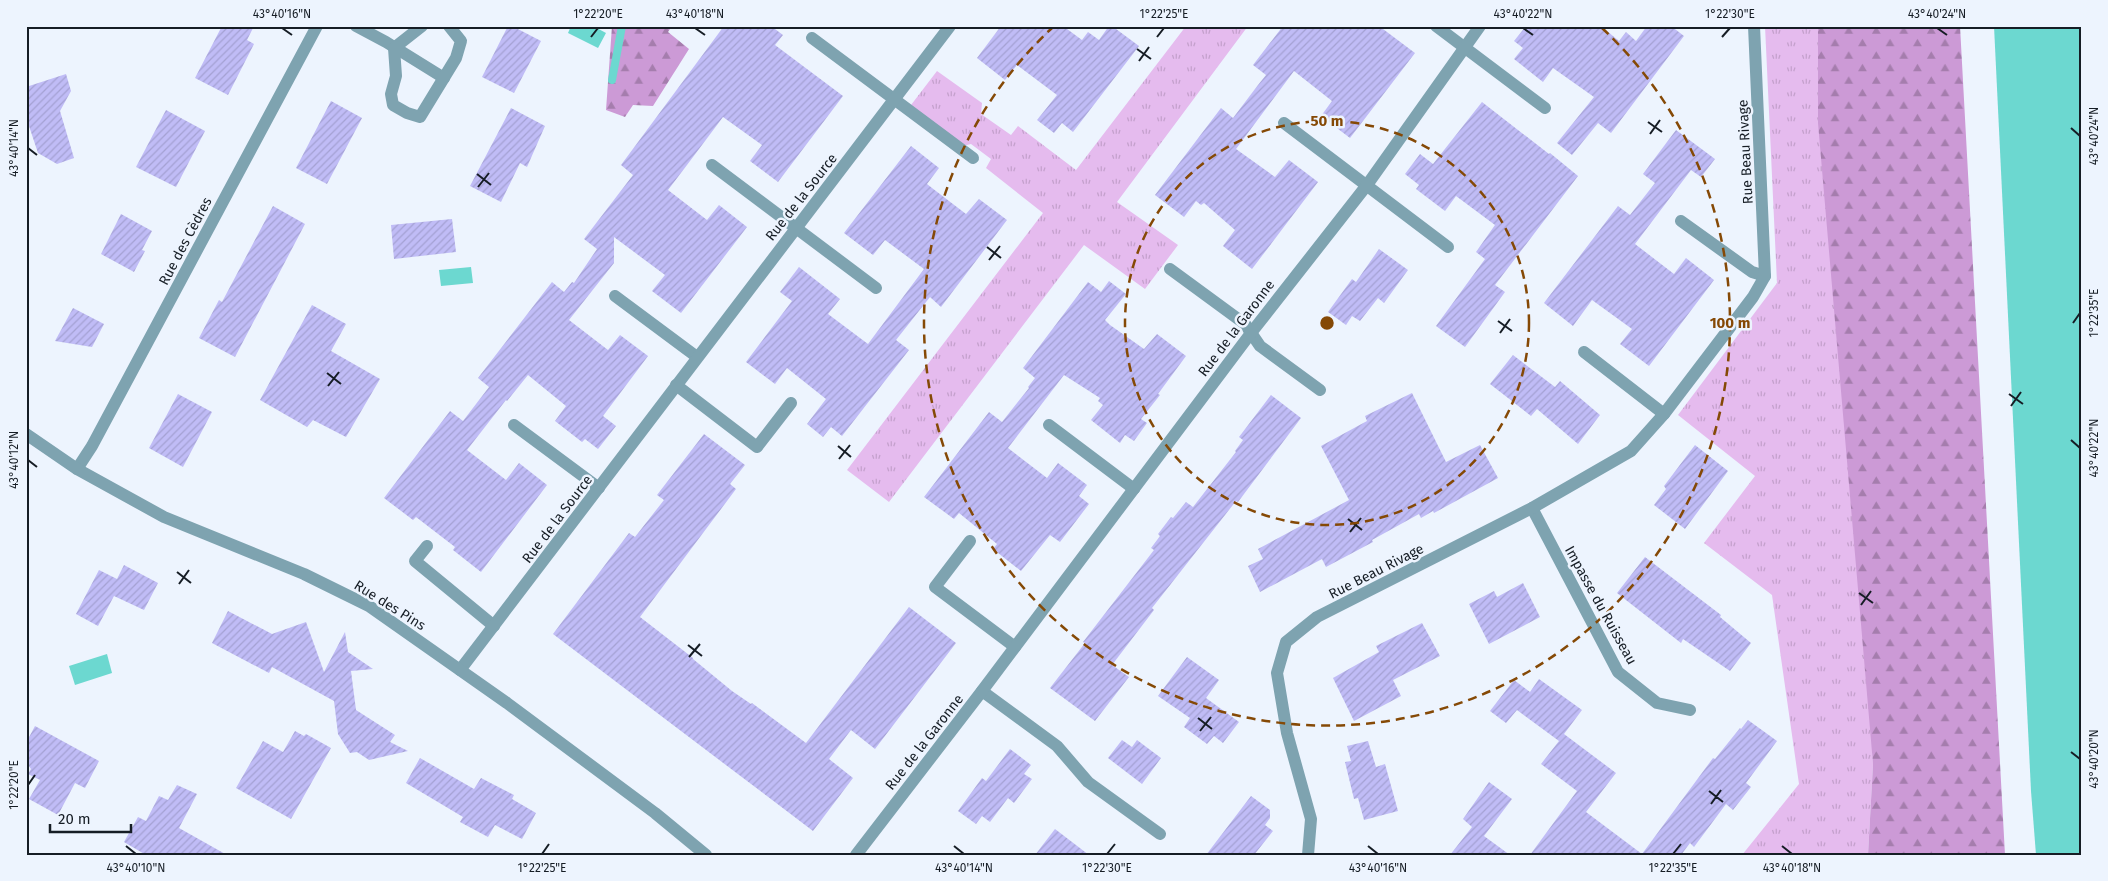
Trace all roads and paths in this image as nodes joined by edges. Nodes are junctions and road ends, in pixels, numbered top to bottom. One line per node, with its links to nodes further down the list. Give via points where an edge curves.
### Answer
1 (317, 26): 36 (street, Rue des Cèdres)
2 (356, 26): 11 (street)
3 (422, 26): 11 (street)
4 (448, 26): 12 (street, via 461,41 456,58)
5 (950, 26): 13 (street, Rue de la Source)
6 (1436, 26): 10 (street)
7 (1480, 26): 10 (street, Rue de la Garonne)
8 (1754, 26): 23 (street, Rue Beau Rivage)
9 (812, 38): 13 (street)
10 (1464, 47): 14 (street); 18 (street, Rue de la Garonne)
11 (394, 48): 12 (street); 12 (street, via 396,76 391,94 394,104 407,113 420,117)
12 (444, 78)
13 (895, 99): 16 (street); 20 (street, Rue de la Source)
14 (1545, 108)
15 (1284, 123): 18 (street)
16 (974, 158)
17 (712, 165): 20 (street)
18 (1367, 185): 21 (street); 26 (street, Rue de la Garonne)
19 (1681, 220): 23 (street, via 1752,272)
20 (796, 228): 24 (street); 28 (street, Rue de la Source)
21 (1448, 247)
22 (1170, 268): 26 (street, via 1245,324)
23 (1765, 276): 32 (street, Rue Beau Rivage, via 1753,297)
24 (876, 288)
25 (616, 296): 28 (street)
26 (1251, 333): 30 (street, via 1260,346); 38 (street, Rue de la Garonne)
27 (1584, 352): 32 (street)
28 (697, 357): 29 (street, Rue de la Source)
29 (676, 385): 31 (street, via 757,447); 37 (street, Rue de la Source)
30 (1320, 390)
31 (791, 403)
32 (1664, 414): 39 (street, Rue Beau Rivage, via 1631,451)
33 (514, 425): 37 (street)
34 (1049, 425): 38 (street)
35 (26, 434): 36 (street, Rue des Pins)
36 (78, 469): 44 (street, Rue des Pins, via 164,517 304,574 370,606)
37 (599, 488): 42 (street, Rue de la Source)
38 (1134, 489): 43 (street, Rue de la Garonne)
39 (1532, 508): 46 (street, Impasse du Ruisseau, via 1618,672 1657,703); 50 (street, Rue Beau Rivage, via 1317,617 1286,642 1277,674 1287,733 1311,819)
40 (970, 541): 43 (street, via 935,587)
41 (427, 546): 42 (street, via 415,561)
42 (494, 626): 44 (street, Rue de la Source)
43 (1015, 647): 45 (street, Rue de la Garonne)
44 (460, 670): 48 (street, Rue des Pins)
45 (982, 691): 47 (street, via 1057,746 1088,782); 49 (street, Rue de la Garonne)
46 (1690, 710)
47 (1160, 834)
48 (706, 855)
49 (856, 855)
50 (1308, 855)

